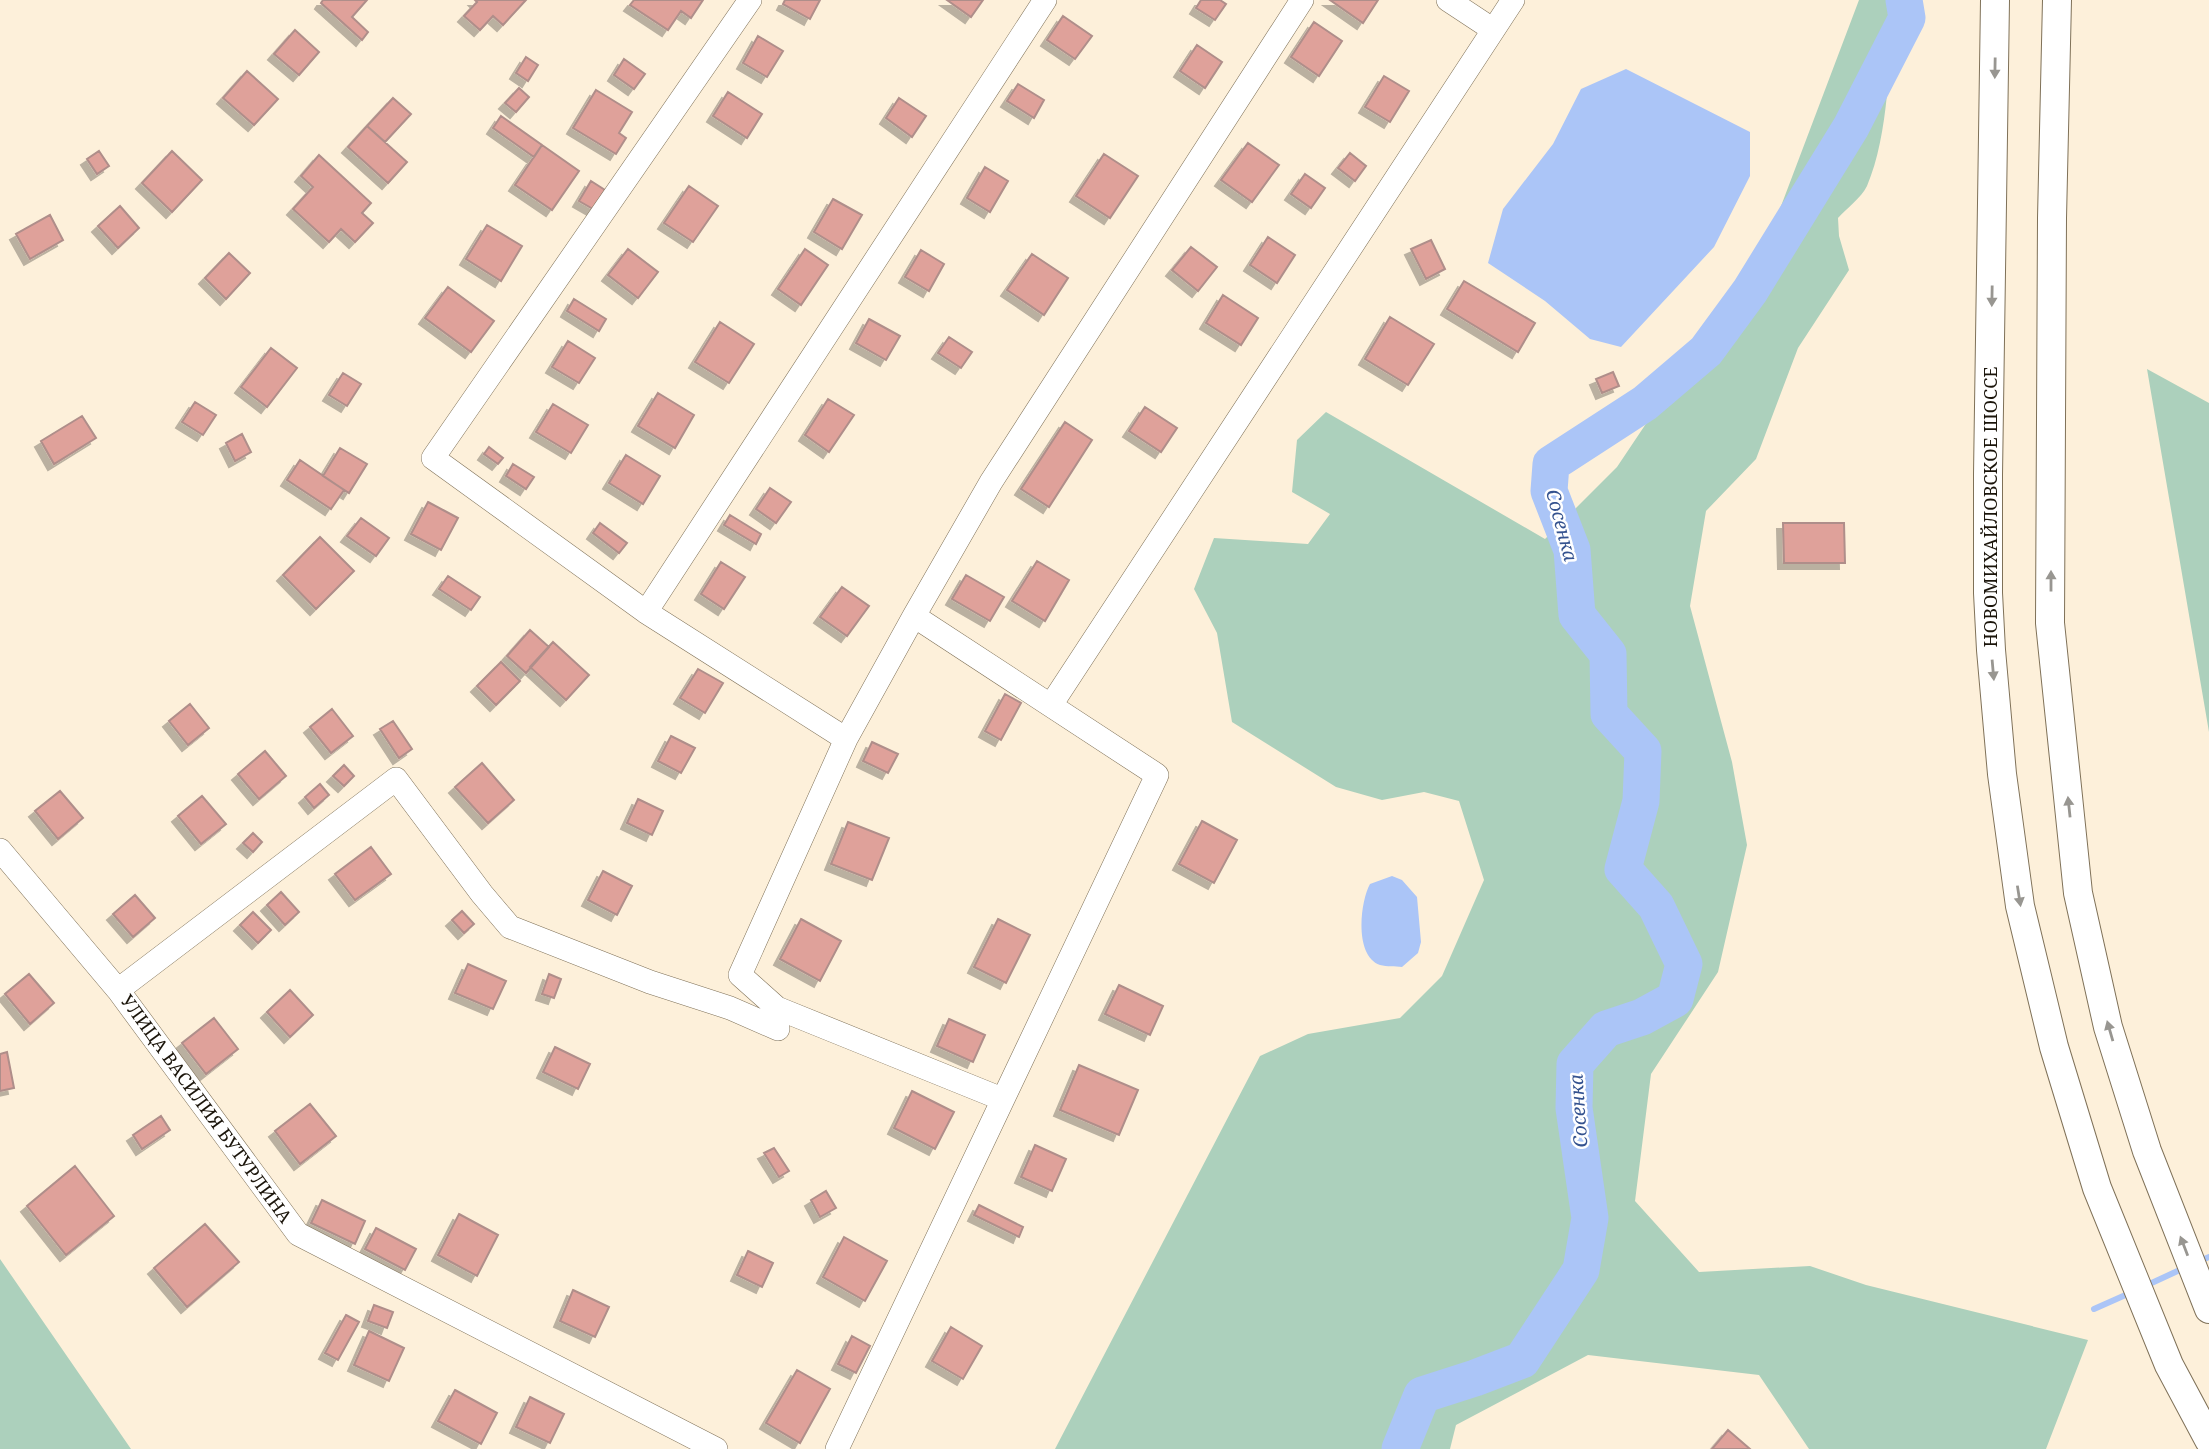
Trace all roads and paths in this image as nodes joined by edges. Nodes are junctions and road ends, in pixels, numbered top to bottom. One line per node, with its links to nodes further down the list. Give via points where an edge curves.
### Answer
1 (750, 0): 9 (street, via 433,458)
2 (1045, 0): 9 (street)
3 (1301, 0): 10 (street, via 991,482)
4 (1448, 0): 8 (street)
5 (1513, 0): 8 (street)
6 (1995, 0): 18 (main road, НОВОМИХАЙЛОВСКОЕ ШОССЕ, one-way to 18, via 1988,593 2002,774 2020,906 2054,1047 2097,1188 2169,1365)
7 (2057, 0): 17 (main road, one-way to 7, via 2147,1151 2108,1027 2078,893 2050,624)
8 (1492, 29): 11 (street)
9 (646, 612): 12 (street)
10 (914, 615): 11 (street); 12 (street)
11 (1051, 705): 16 (street, via 1157,775)
12 (846, 739): 16 (street, via 740,975 776,1007)
13 (0, 850): 14 (street, УЛИЦА ВАСИЛИЯ БУТУРЛИНА)
14 (118, 990): 15 (street, via 396,779 510,927); 19 (street, УЛИЦА ВАСИЛИЯ БУТУРЛИНА, via 298,1234)
15 (778, 1029)
16 (1002, 1099): 20 (street)
17 (2209, 1309)
18 (2209, 1440)
19 (716, 1449)
20 (837, 1449)

